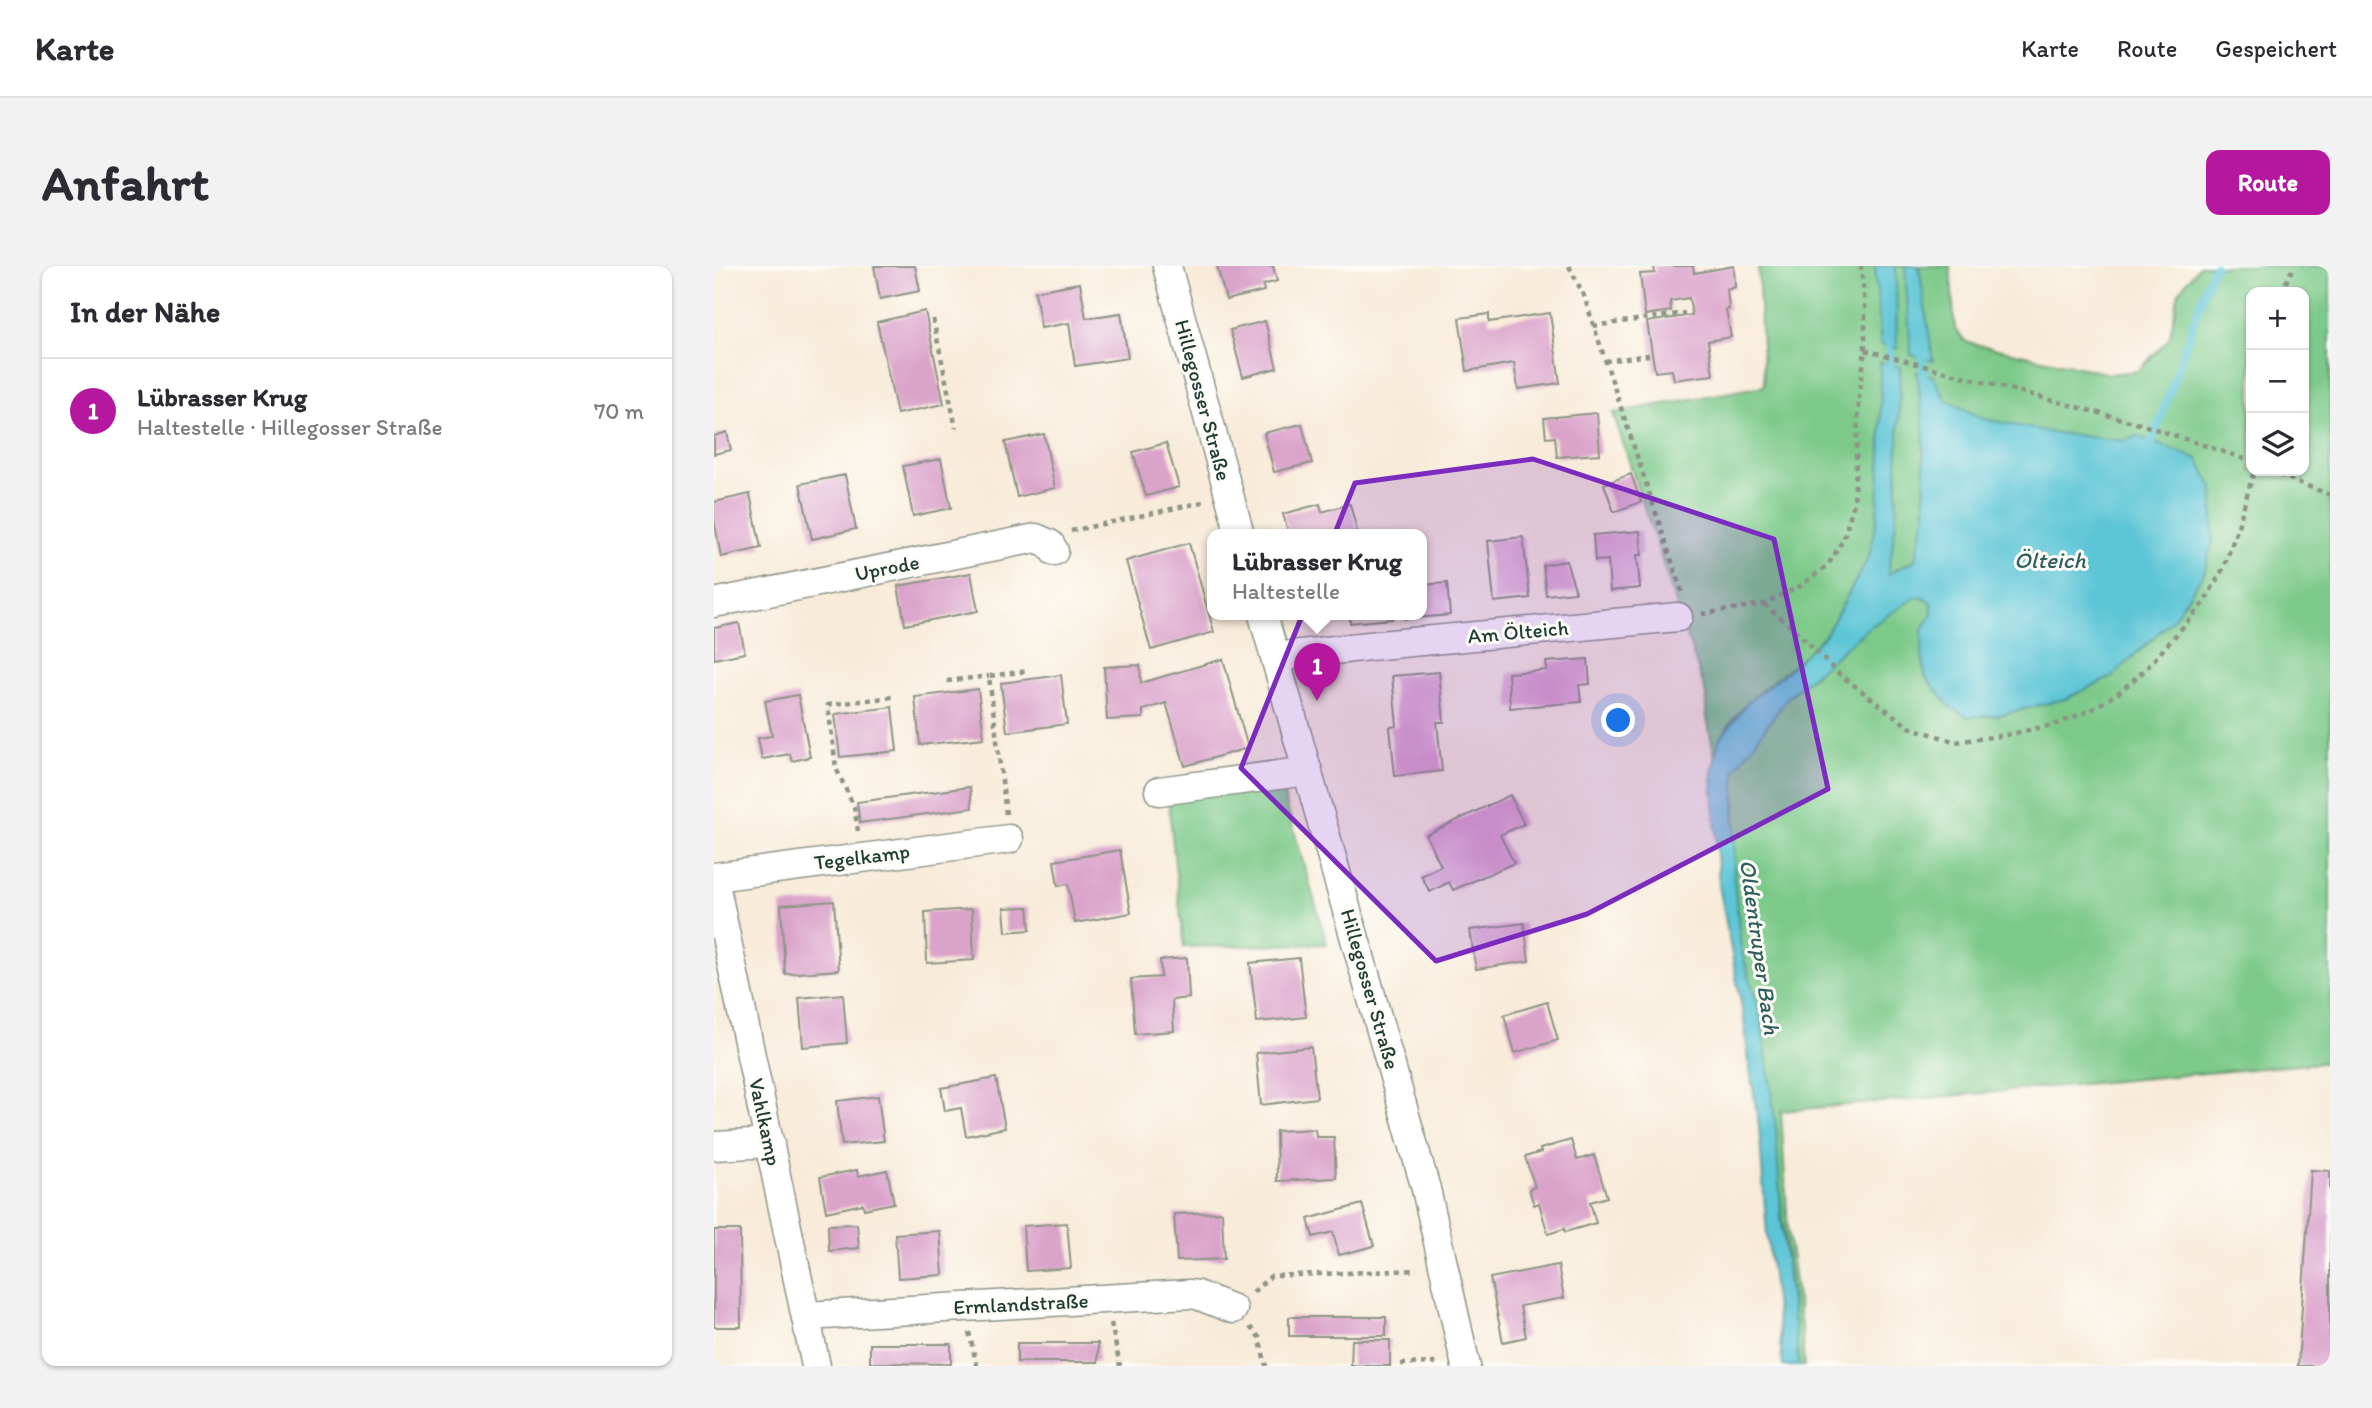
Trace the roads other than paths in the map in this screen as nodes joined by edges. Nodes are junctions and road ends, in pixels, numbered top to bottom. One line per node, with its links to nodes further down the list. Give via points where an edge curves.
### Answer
1 (1167, 266): 2 (street, Hillegosser Straße)
2 (1238, 529)
3 (1046, 545): 4 (street, Uprode)
4 (714, 603)
5 (1688, 611): 7 (street, Am Ölteich)
6 (1264, 620): 7 (street, Hillegosser Straße)
7 (1275, 657): 8 (street, Hillegosser Straße)
8 (1308, 771): 9 (street); 16 (street, Hillegosser Straße, via 1426,1189)
9 (1159, 791)
10 (1009, 839): 11 (street, Tegelkamp)
11 (714, 878): 12 (street, Vahlkamp)
12 (770, 1143): 13 (street); 15 (street, Vahlkamp)
13 (714, 1146)
14 (1233, 1310): 15 (street, Ermlandstraße, via 1189,1294)
15 (806, 1316): 17 (street, Vahlkamp)
16 (1453, 1365)
17 (816, 1366)

